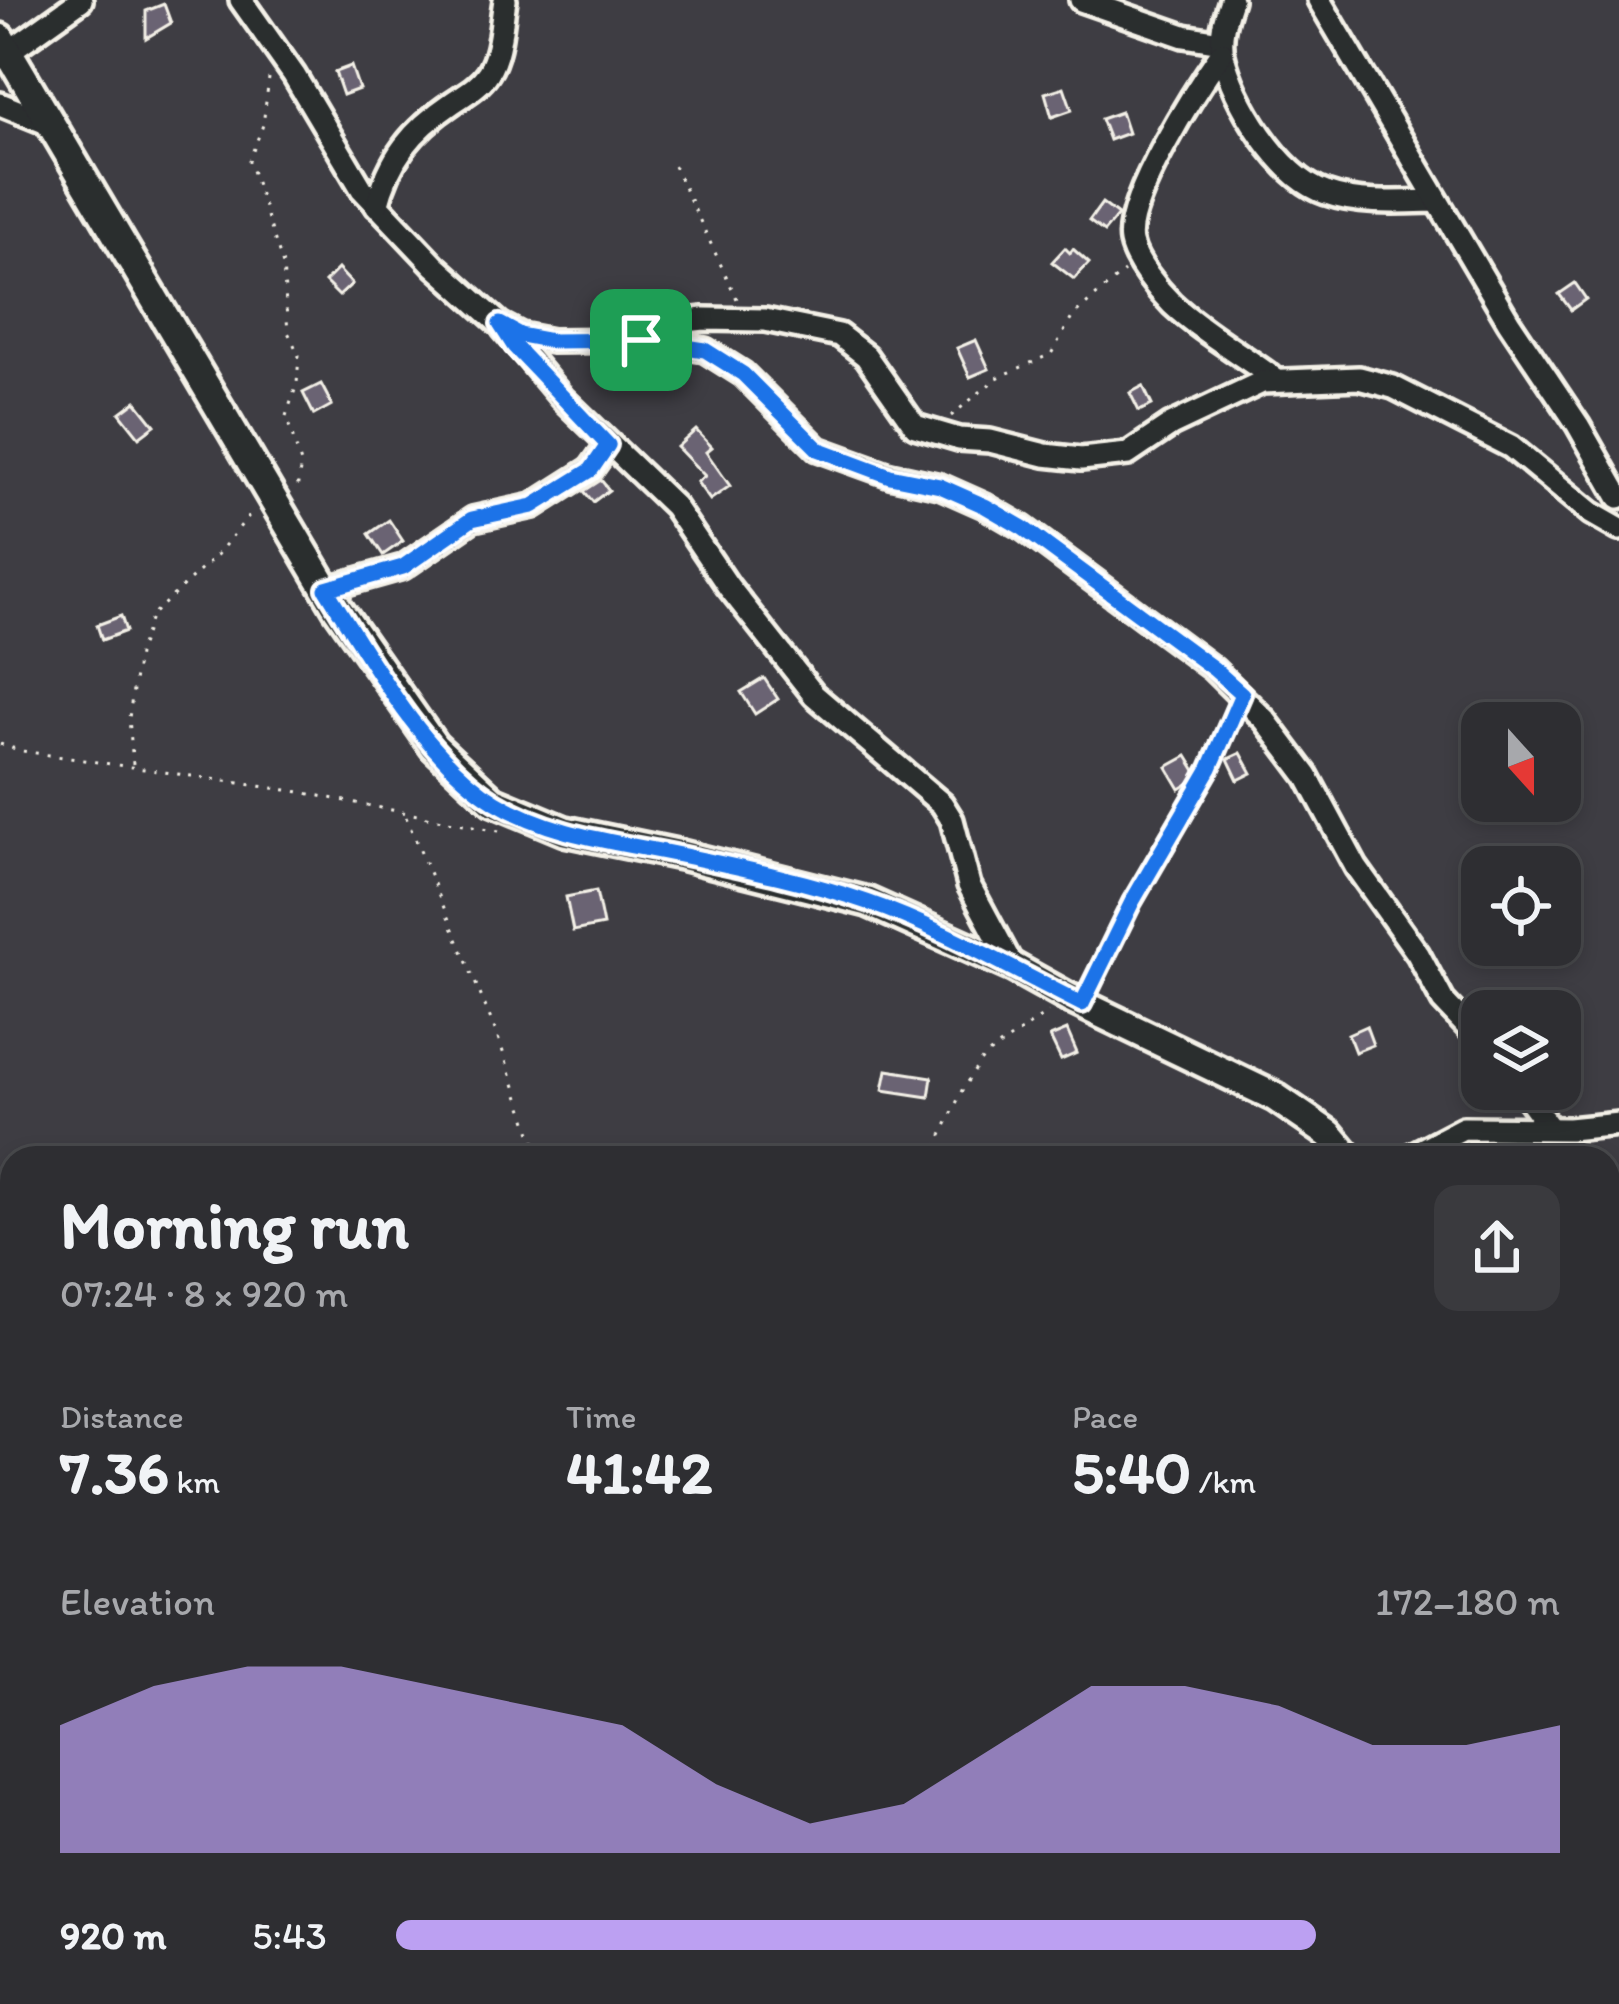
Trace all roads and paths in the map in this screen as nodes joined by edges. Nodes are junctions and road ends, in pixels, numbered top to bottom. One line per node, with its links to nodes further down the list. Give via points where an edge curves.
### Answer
1 (81, 0): 9 (street)
2 (241, 0): 7 (street)
3 (505, 0): 14 (street, via 487,75 416,128 389,167)
4 (1081, 0): 8 (street)
5 (1231, 0): 8 (street)
6 (1318, 0): 13 (street)
7 (274, 47): 14 (street); 24 (path, via 249,161 283,265 300,368 286,416 301,463)
8 (1222, 47): 13 (street, via 1258,134 1298,176 1324,193); 15 (street, via 1132,221)
9 (3, 49): 11 (street)
10 (0, 104): 11 (street)
11 (52, 125): 22 (street)
12 (674, 166): 16 (path)
13 (1437, 201): 23 (street)
14 (377, 206): 17 (street)
15 (1140, 260): 19 (street, via 1167,300); 20 (path, via 1073,316 1051,354 980,388)
16 (748, 319): 18 (street, via 677,322); 20 (street, via 855,344 902,412)
17 (500, 324): 18 (street, via 552,341); 21 (street)
18 (641, 340): 27 (street, via 705,350 743,374 818,449 940,486 1023,528)
19 (1276, 380): 20 (street, via 1200,410 1128,454 1081,459); 25 (street, via 1359,377 1393,387 1511,447)
20 (934, 434)
21 (608, 445): 26 (street, via 591,470 533,506 472,519 403,567); 32 (street, via 674,506 814,695 942,803 969,885)
22 (270, 490): 24 (street); 29 (path, via 152,616 129,718)
23 (1619, 497)
24 (288, 522): 26 (street)
25 (1619, 529)
26 (326, 589): 32 (street, via 434,746 493,801 566,831 868,902)
27 (1242, 694): 33 (path, via 1210,768); 34 (street, via 1307,776 1356,867)
28 (0, 744): 29 (path)
29 (134, 766): 30 (path)
30 (405, 815): 31 (path); 38 (path)
31 (518, 834)
32 (1012, 967): 33 (street)
33 (1076, 1001): 39 (path, via 982,1058); 40 (street, via 1275,1097)
34 (1461, 1020)
35 (1536, 1110): 37 (street)
36 (1619, 1124): 37 (street)
37 (1549, 1127): 41 (street, via 1462,1128)
38 (536, 1146)
39 (937, 1146)
40 (1338, 1146)
41 (1428, 1146)

